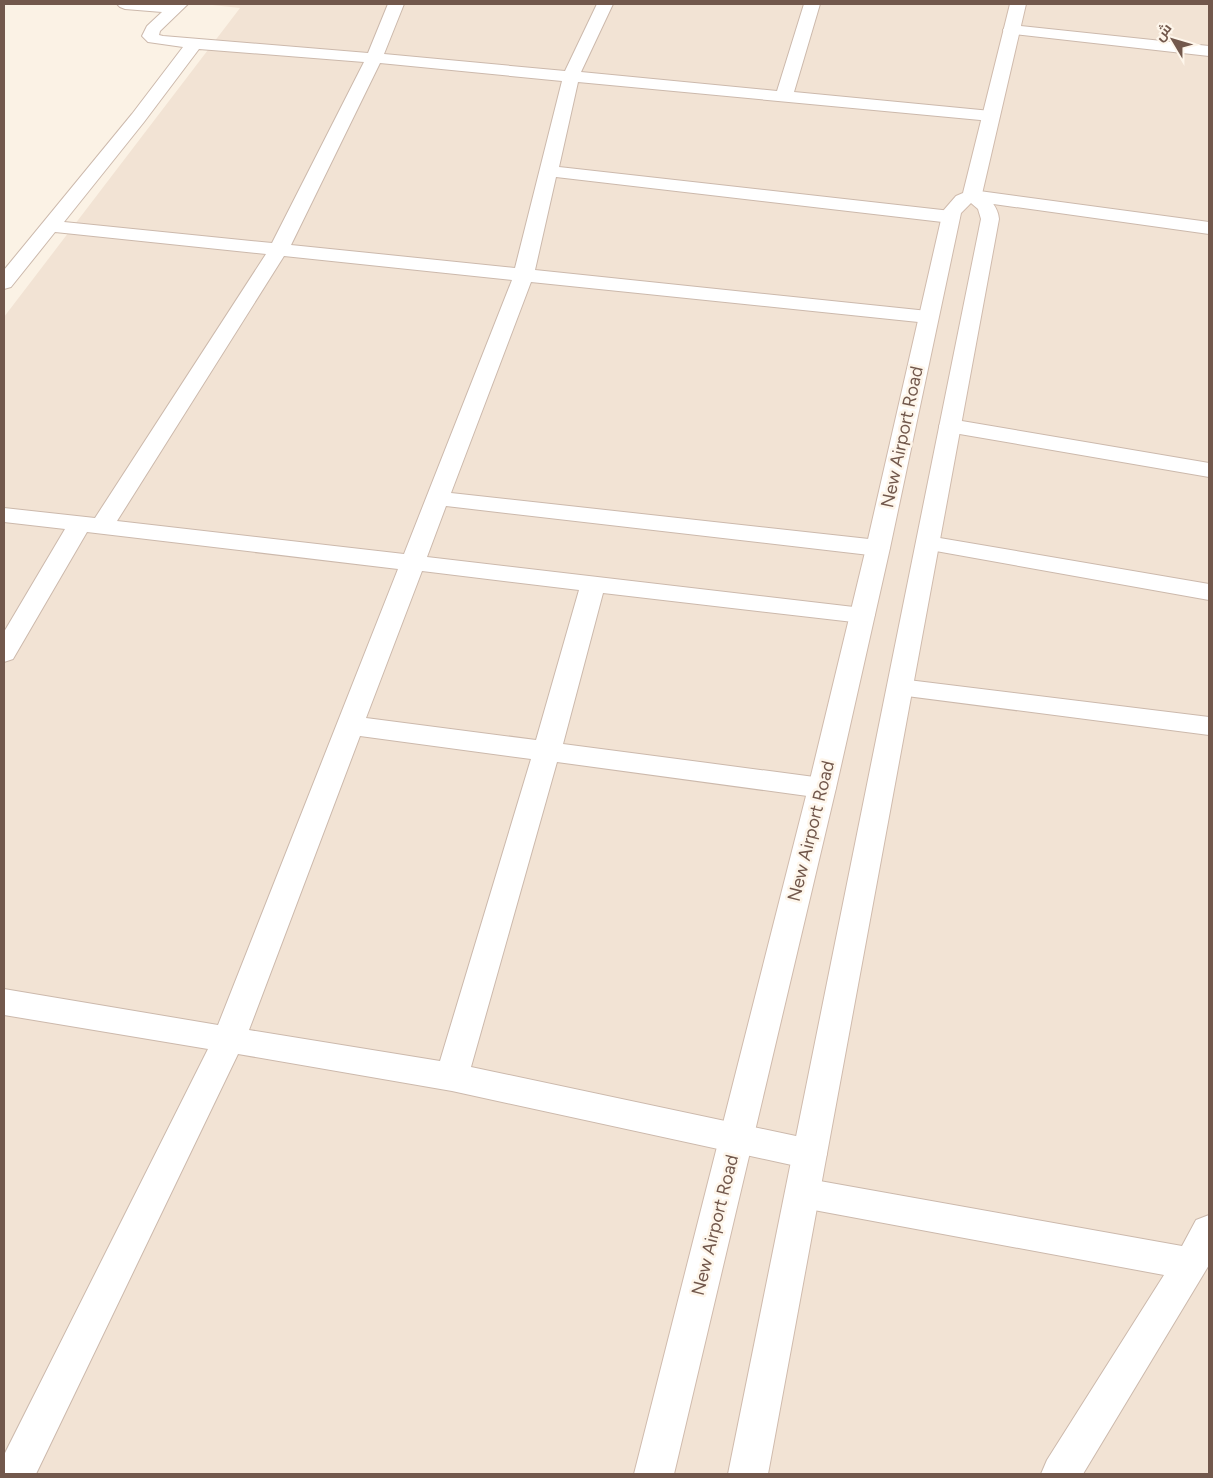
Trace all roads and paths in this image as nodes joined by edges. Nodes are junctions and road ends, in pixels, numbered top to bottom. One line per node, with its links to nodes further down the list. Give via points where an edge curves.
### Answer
1 (125, 4): 6 (street)
2 (396, 4): 10 (street)
3 (605, 4): 11 (street)
4 (812, 4): 12 (street)
5 (1018, 4): 7 (street)
6 (177, 6): 8 (street, via 150,36 163,41)
7 (1011, 30): 9 (street); 13 (street)
8 (195, 43): 10 (street); 17 (street)
9 (1209, 51)
10 (374, 58): 11 (street); 19 (street)
11 (571, 76): 12 (street); 14 (street)
12 (784, 97): 13 (street)
13 (991, 116): 15 (street)
14 (549, 171): 16 (street); 20 (street)
15 (972, 196): 16 (street, New Airport Road, via 956,205); 18 (street); 23 (street, via 987,206 990,219)
16 (950, 217): 22 (street, New Airport Road)
17 (50, 226): 19 (street); 21 (street)
18 (1209, 228)
19 (279, 249): 20 (street); 27 (street)
20 (524, 274): 22 (street); 25 (street)
21 (4, 283)
22 (928, 317): 29 (street, New Airport Road)
23 (950, 426): 24 (street); 28 (street)
24 (1209, 470)
25 (437, 498): 29 (street); 30 (street)
26 (4, 515): 27 (street)
27 (90, 525): 30 (street); 34 (street)
28 (928, 544): 32 (street); 35 (street)
29 (878, 548): 33 (street, New Airport Road)
30 (412, 562): 31 (street); 36 (street)
31 (593, 583): 33 (street); 38 (street)
32 (1209, 592)
33 (862, 615): 39 (street, New Airport Road)
34 (4, 653)
35 (900, 688): 37 (street); 44 (street)
36 (349, 725): 38 (street); 41 (street)
37 (1209, 726)
38 (548, 750): 39 (street); 42 (street)
39 (822, 788): 43 (street, New Airport Road)
40 (4, 1002): 41 (street)
41 (229, 1039): 42 (street); 48 (street)
42 (452, 1078): 43 (street)
43 (736, 1139): 44 (street); 49 (street, New Airport Road)
44 (810, 1154): 45 (street)
45 (803, 1193): 47 (street); 50 (street)
46 (1209, 1231): 47 (street)
47 (1191, 1264): 51 (street)
48 (19, 1471)
49 (654, 1474)
50 (748, 1474)
51 (1061, 1474)

